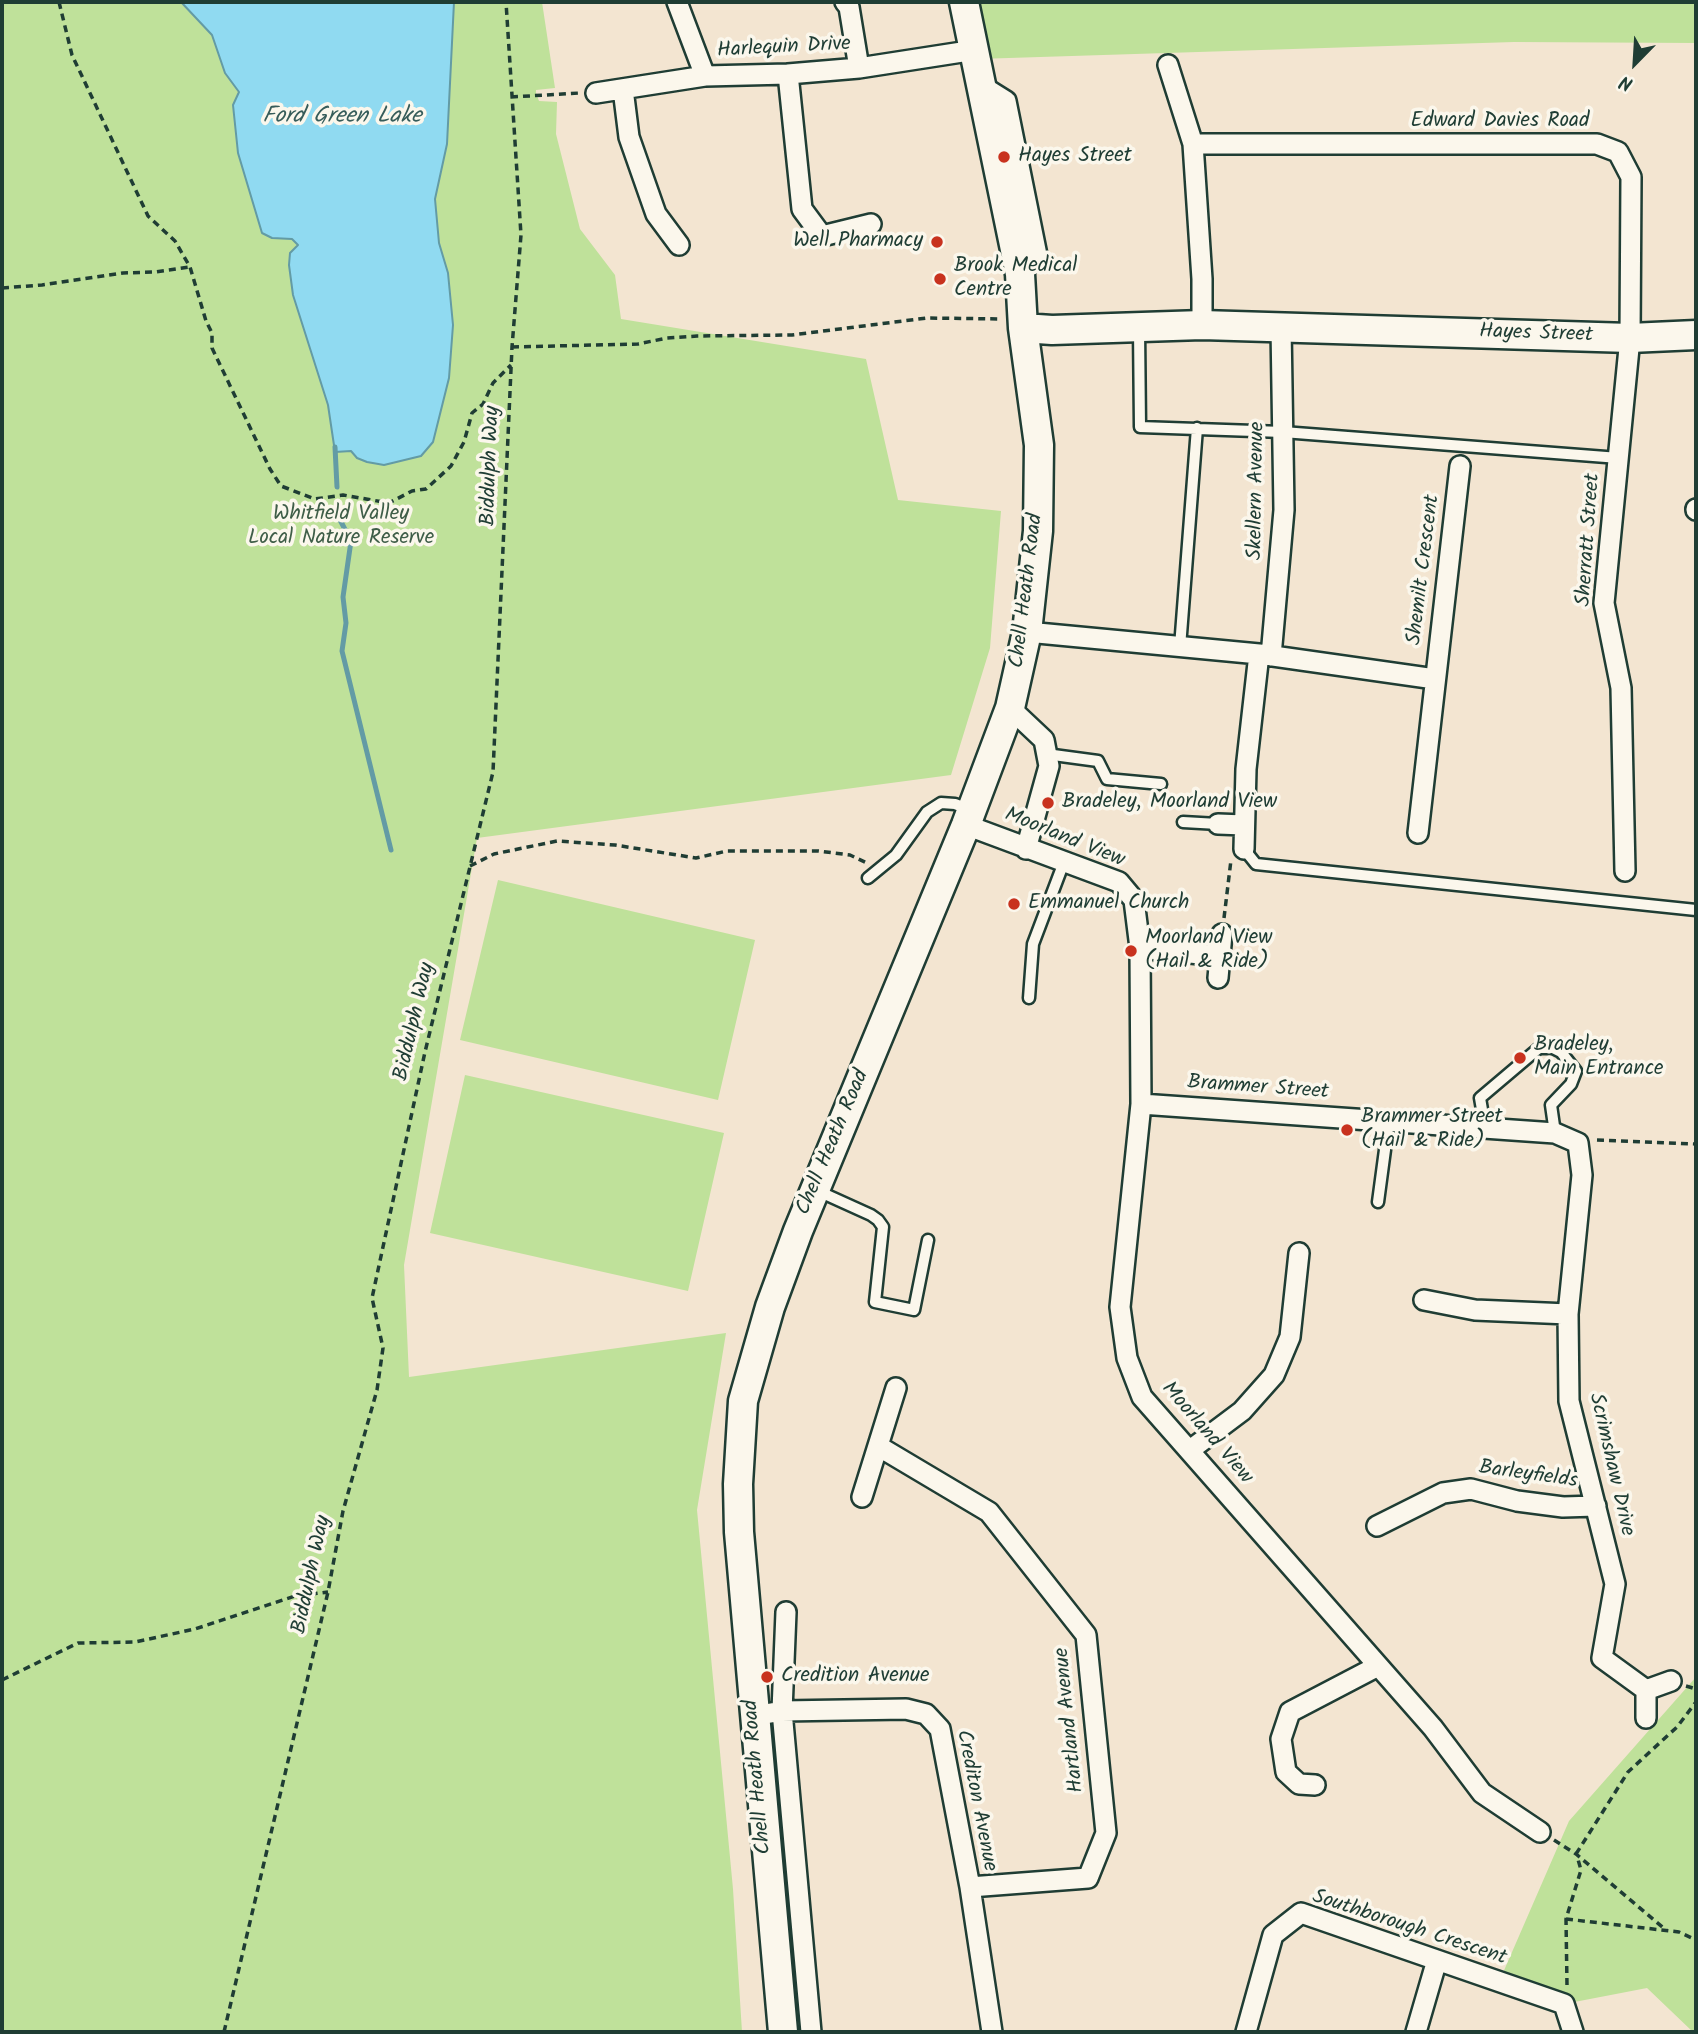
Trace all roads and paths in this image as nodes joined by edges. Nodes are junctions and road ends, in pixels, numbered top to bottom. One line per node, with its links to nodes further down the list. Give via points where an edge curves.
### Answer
1 (58, 2): 17 (path, via 72,55 148,216 174,242)
2 (506, 2): 13 (path, Biddulph Way)
3 (677, 2): 10 (street)
4 (845, 2): 8 (street)
5 (964, 2): 6 (street, Chell Heath Road)
6 (975, 50): 8 (street, Harlequin Drive); 19 (street, Chell Heath Road, via 1020,274)
7 (1168, 65): 14 (street)
8 (859, 68): 9 (street, Harlequin Drive)
9 (788, 74): 10 (street, Harlequin Drive); 15 (street, via 802,209 822,236)
10 (705, 76): 11 (street, Harlequin Drive)
11 (623, 89): 12 (street, Harlequin Drive); 16 (street, via 629,137 656,214)
12 (596, 93): 13 (path)
13 (510, 97): 25 (path, Biddulph Way, via 521,235)
14 (1193, 144): 20 (street); 24 (street, Edward Davies Road, via 1597,144 1618,152 1631,177)
15 (871, 224)
16 (679, 245)
17 (190, 267): 18 (path); 26 (path, via 212,333 212,348 270,469 281,486 316,499 342,495 390,503 426,489 451,466 472,413)
18 (2, 288)
19 (1022, 324): 22 (street, Hayes Street, via 1052,330); 25 (path, via 927,318 792,335); 31 (street, Chell Heath Road, via 1040,445 1038,531)
20 (1202, 326): 21 (street, Hayes Street); 22 (street, Hayes Street)
21 (1281, 327): 24 (street, Hayes Street); 28 (street, Skellern Avenue)
22 (1139, 329): 27 (lane, via 1140,427)
23 (1696, 335): 24 (street, Hayes Street)
24 (1630, 338): 29 (street, Sherratt Street)
25 (512, 347): 26 (path, Biddulph Way)
26 (512, 365): 46 (path, Biddulph Way, via 493,772)
27 (1197, 428): 28 (lane); 32 (lane)
28 (1283, 432): 29 (lane); 33 (street, Skellern Avenue, via 1284,510)
29 (1619, 458): 48 (street, Sherratt Street, via 1604,603 1620,688)
30 (1460, 466): 34 (street, Shemilt Crescent)
31 (1027, 632): 32 (street, Shemilt Crescent); 35 (street, Chell Heath Road)
32 (1180, 647): 33 (street, Shemilt Crescent)
33 (1266, 655): 34 (street, Shemilt Crescent); 41 (street, Skellern Avenue, via 1246,769)
34 (1435, 679): 42 (street, Shemilt Crescent)
35 (1010, 708): 36 (street, via 1044,740); 38 (street, Chell Heath Road)
36 (1046, 754): 37 (lane, via 1098,761 1107,779); 43 (street, via 1049,766)
37 (1161, 784)
38 (969, 818): 43 (street, Moorland View); 47 (lane, via 955,804 941,803 927,812 896,855); 61 (street, Chell Heath Road)
39 (1183, 822): 40 (lane)
40 (1218, 824): 41 (street)
41 (1244, 825): 44 (street, Skellern Avenue)
42 (1418, 833)
43 (1026, 849): 45 (street, Moorland View)
44 (1244, 849): 50 (lane, via 1256,864); 51 (path, via 1232,857)
45 (1064, 862): 52 (street, Moorland View, via 1119,882 1134,900); 55 (lane, via 1033,944)
46 (470, 866): 47 (path, via 494,854 568,841 696,858 727,851 818,851 850,855); 73 (path, Biddulph Way, via 372,1298 383,1348 377,1390 343,1511)
47 (878, 868): 49 (lane)
48 (1625, 871)
49 (868, 878)
50 (1696, 910)
51 (1222, 934): 53 (street)
52 (1140, 948): 53 (street); 56 (street, Moorland View)
53 (1220, 956): 54 (street)
54 (1218, 978)
55 (1029, 998)
56 (1141, 1104): 57 (street, Brammer Street); 69 (street, Moorland View, via 1120,1307 1126,1357 1142,1397)
57 (1389, 1120): 58 (street, Brammer Street); 62 (lane)
58 (1485, 1127): 59 (street, Brammer Street); 59 (lane, via 1480,1098 1539,1048 1553,1048 1576,1072 1572,1084 1551,1105)
59 (1568, 1138): 60 (path); 66 (street, Scrimshaw Drive, via 1582,1175)
60 (1696, 1144)
61 (815, 1190): 63 (lane, via 871,1215 883,1227 875,1302 914,1310); 81 (street, Chell Heath Road, via 770,1307 743,1401 739,1532)
62 (1378, 1202)
63 (928, 1240)
64 (1299, 1253): 69 (street, via 1290,1337 1274,1375 1242,1411)
65 (1424, 1300): 66 (street, via 1475,1310)
66 (1567, 1314): 71 (street, Scrimshaw Drive, via 1569,1401)
67 (897, 1388): 68 (street)
68 (878, 1446): 70 (street); 86 (street, Hartland Avenue, via 989,1512 1086,1635 1106,1833 1088,1878)
69 (1190, 1450): 75 (street, Moorland View)
70 (862, 1497)
71 (1596, 1506): 72 (street, Barleyfields, via 1517,1501 1471,1489 1443,1493); 78 (street, Scrimshaw Drive, via 1615,1584 1602,1658)
72 (1377, 1526)
73 (328, 1592): 76 (path, via 295,1596 195,1629 135,1642 78,1643); 92 (path, Biddulph Way)
74 (786, 1612): 80 (street, Chell Heath Road)
75 (1378, 1666): 83 (street, via 1290,1712 1280,1739 1286,1772 1300,1784); 84 (street, Moorland View, via 1482,1793)
76 (2, 1681)
77 (1671, 1681): 78 (street)
78 (1646, 1690): 82 (street)
79 (1696, 1702): 85 (path, via 1677,1727 1628,1772)
80 (782, 1711): 81 (street, Crediton Avenue); 86 (street, Crediton Avenue, via 906,1709 926,1714 940,1730); 94 (street, Chell Heath Road)
81 (754, 1716): 93 (street, Chell Heath Road)
82 (1646, 1718)
83 (1315, 1785)
84 (1540, 1832): 85 (path)
85 (1576, 1854): 87 (path, via 1581,1870); 88 (path)
86 (970, 1887): 95 (street, Crediton Avenue)
87 (1566, 1919): 88 (path); 91 (path)
88 (1667, 1931): 89 (path)
89 (1696, 1940)
90 (1437, 1960): 91 (street, Southborough Crescent); 96 (street, Southborough Crescent, via 1301,1913 1273,1935); 97 (street)
91 (1564, 2004): 98 (street)
92 (224, 2032)
93 (783, 2032)
94 (811, 2032)
95 (992, 2032)
96 (1246, 2032)
97 (1416, 2032)
98 (1573, 2032)

